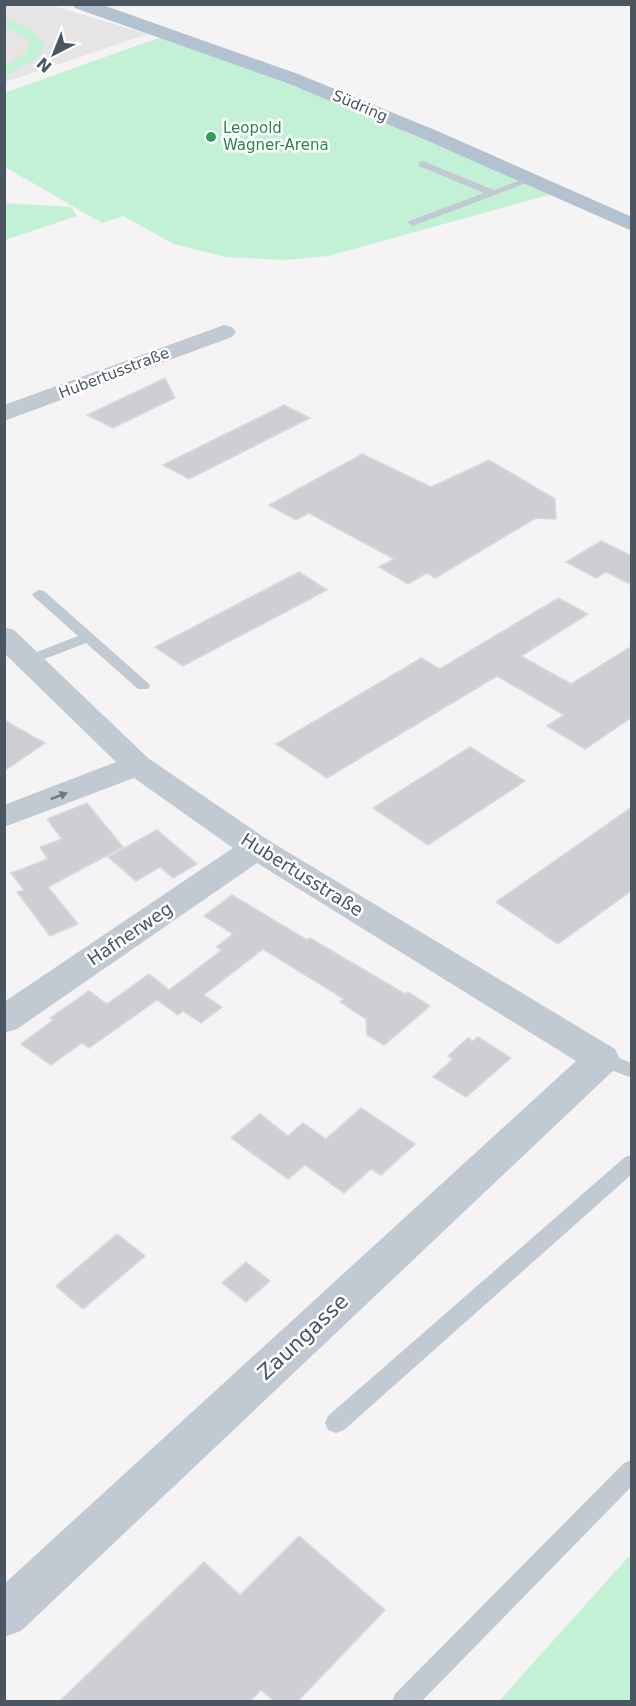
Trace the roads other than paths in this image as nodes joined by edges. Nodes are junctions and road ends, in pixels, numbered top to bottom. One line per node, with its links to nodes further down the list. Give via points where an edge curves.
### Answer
1 (81, 4): 3 (main road, Südring, via 241,58)
2 (423, 164): 4 (lane)
3 (532, 179): 4 (lane); 6 (main road, Südring)
4 (493, 193): 5 (lane)
5 (413, 223)
6 (632, 225)
7 (224, 332): 8 (street, Hubertusstraße)
8 (4, 414)
9 (39, 594): 11 (lane)
10 (4, 636): 12 (street, Hubertusstraße)
11 (88, 637): 12 (lane); 13 (lane)
12 (29, 660): 14 (street, Hubertusstraße)
13 (143, 686)
14 (137, 765): 15 (street, one-way to 14); 16 (street, Hubertusstraße)
15 (4, 817)
16 (256, 848): 17 (street, Hafnerweg); 18 (street, Hubertusstraße)
17 (4, 1020)
18 (617, 1065): 22 (street, Zaungasse)
19 (632, 1162): 20 (lane)
20 (336, 1423)
21 (632, 1470): 23 (lane)
22 (4, 1615)
23 (404, 1701)

